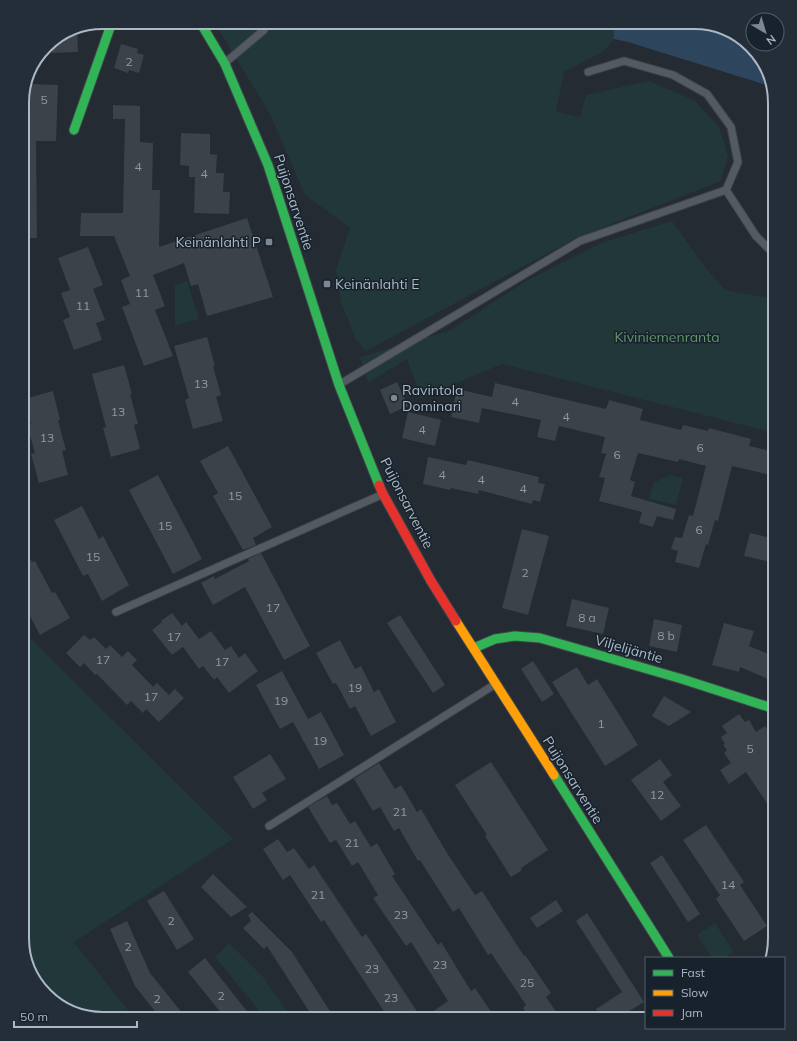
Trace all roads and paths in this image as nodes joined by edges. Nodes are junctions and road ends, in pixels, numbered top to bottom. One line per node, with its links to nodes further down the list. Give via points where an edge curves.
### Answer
1 (110, 29): 6 (main road)
2 (204, 29): 4 (main road, Puijonsarventie)
3 (264, 29): 4 (lane)
4 (225, 64): 9 (main road, Puijonsarventie, via 268,165)
5 (588, 72): 7 (lane, via 624,61 673,75 707,94 731,127 738,162)
6 (74, 130)
7 (726, 190): 8 (lane, via 756,236); 9 (lane, via 580,241)
8 (768, 248)
9 (339, 385): 10 (main road, Puijonsarventie)
10 (383, 494): 11 (lane); 12 (main road, Puijonsarventie, via 431,581)
11 (116, 612)
12 (474, 648): 13 (main road, Puijonsarventie); 14 (main road, Viljelijäntie, via 495,639 515,636 540,638)
13 (496, 684): 15 (lane); 16 (main road, Puijonsarventie)
14 (768, 707)
15 (269, 826)
16 (668, 957)

